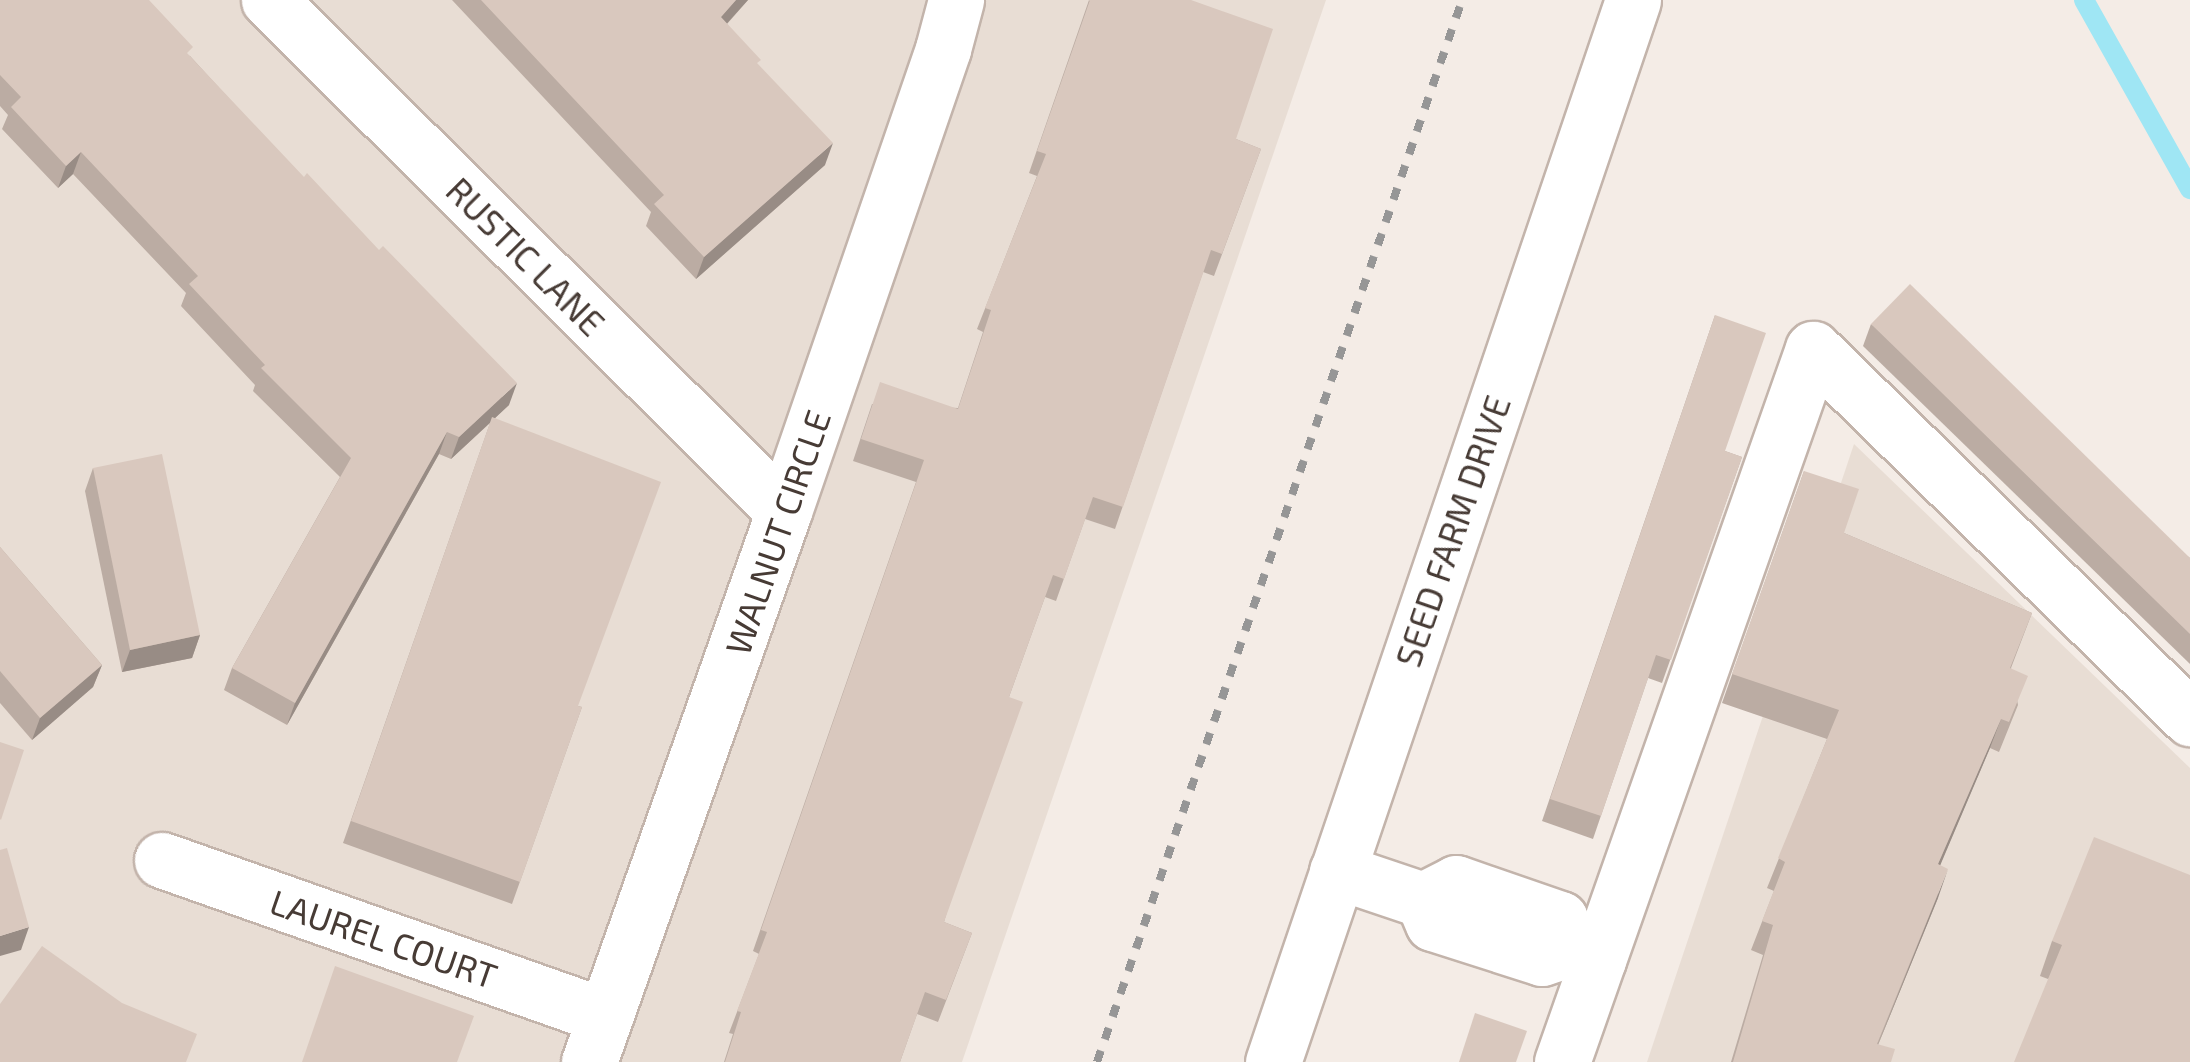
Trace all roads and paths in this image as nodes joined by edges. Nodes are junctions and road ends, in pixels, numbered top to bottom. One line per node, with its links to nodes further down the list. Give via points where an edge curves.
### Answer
1 (268, 0): 4 (street, RUSTIC LANE)
2 (956, 0): 4 (street, WALNUT CIRCLE)
3 (1633, 0): 7 (street, SEED FARM DRIVE)
4 (784, 511): 9 (street, WALNUT CIRCLE)
5 (2190, 718): 8 (street, via 1813,349)
6 (162, 860): 9 (street, LAUREL COURT)
7 (1337, 871): 8 (street, via 1423,900 1456,883 1560,919); 10 (street, SEED FARM DRIVE)
8 (1583, 954): 11 (street)
9 (597, 1039)
10 (1274, 1062)
11 (1562, 1062)

